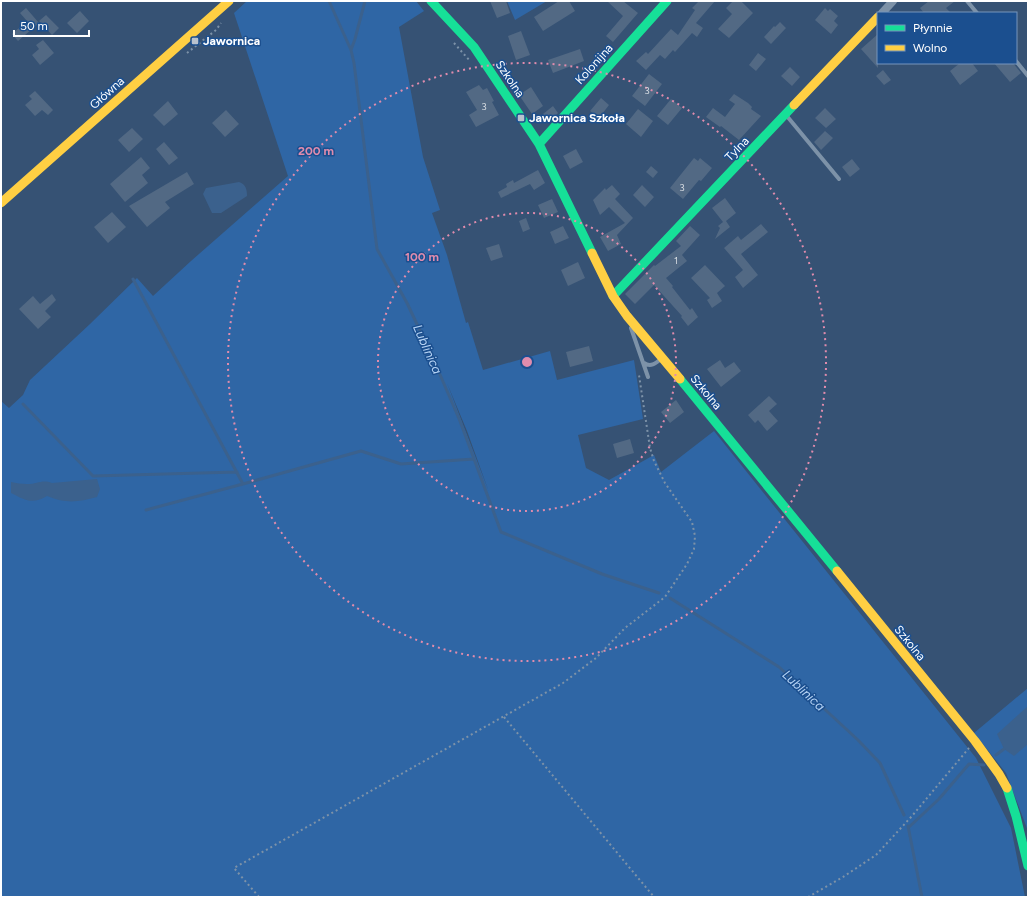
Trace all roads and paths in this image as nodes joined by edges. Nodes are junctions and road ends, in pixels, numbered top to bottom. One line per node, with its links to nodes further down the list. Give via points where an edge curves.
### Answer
1 (229, 1): 14 (street, Główna)
2 (432, 1): 12 (street, Szkolna, via 474,47)
3 (667, 1): 12 (street, Kolonijna)
4 (893, 1): 6 (street)
5 (967, 1): 7 (lane)
6 (883, 12)
7 (976, 12)
8 (877, 18): 11 (street, Tylna)
9 (1017, 62): 10 (lane)
10 (1028, 76)
11 (786, 115): 13 (lane); 15 (street, Tylna)
12 (539, 144): 15 (street, Szkolna)
13 (839, 179)
14 (1, 203)
15 (614, 296): 16 (street, Szkolna)
16 (627, 316): 17 (street, Szkolna); 18 (lane)
17 (662, 358): 18 (lane, via 652,365); 22 (street, Szkolna)
18 (644, 362): 20 (lane)
19 (638, 370): 21 (path, via 654,461 665,483 692,522 694,549 665,597 564,683)
20 (648, 377)
21 (504, 717): 24 (path, via 234,868); 25 (path)
22 (975, 742): 23 (street, Szkolna, via 999,774 1013,803); 26 (path, via 876,855)
23 (1028, 866)
24 (259, 897)
25 (654, 897)
26 (808, 897)

